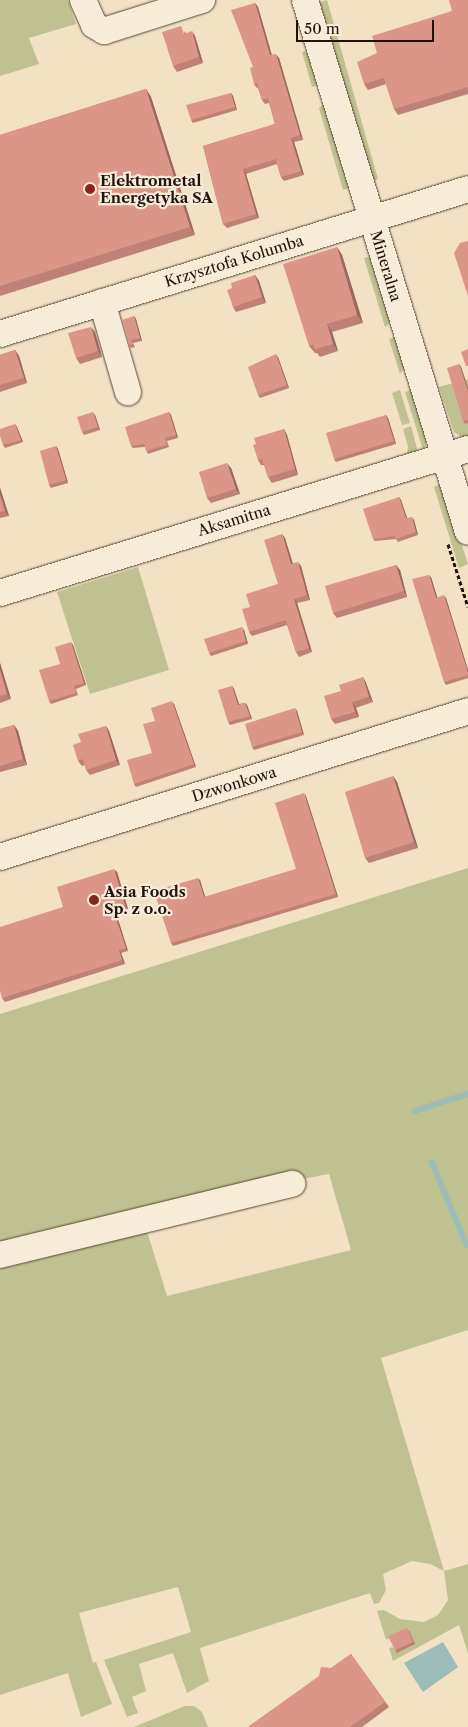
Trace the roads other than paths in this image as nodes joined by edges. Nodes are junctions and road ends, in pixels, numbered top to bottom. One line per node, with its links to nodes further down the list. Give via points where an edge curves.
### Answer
1 (84, 0): 2 (street, via 94,25 104,31)
2 (202, 0)
3 (305, 0): 5 (street, Mineralna)
4 (468, 189): 5 (street, Krzysztofa Kolumba)
5 (371, 219): 6 (street, Krzysztofa Kolumba); 9 (street, Mineralna)
6 (102, 302): 7 (street, Krzysztofa Kolumba); 8 (street)
7 (0, 334)
8 (128, 392)
9 (456, 452): 10 (street, Mineralna); 11 (street, Aksamitna)
10 (468, 532)
11 (0, 593)
12 (468, 711): 13 (street, Dzwonkowa)
13 (0, 857)
14 (292, 1184): 15 (street)
15 (0, 1255)

